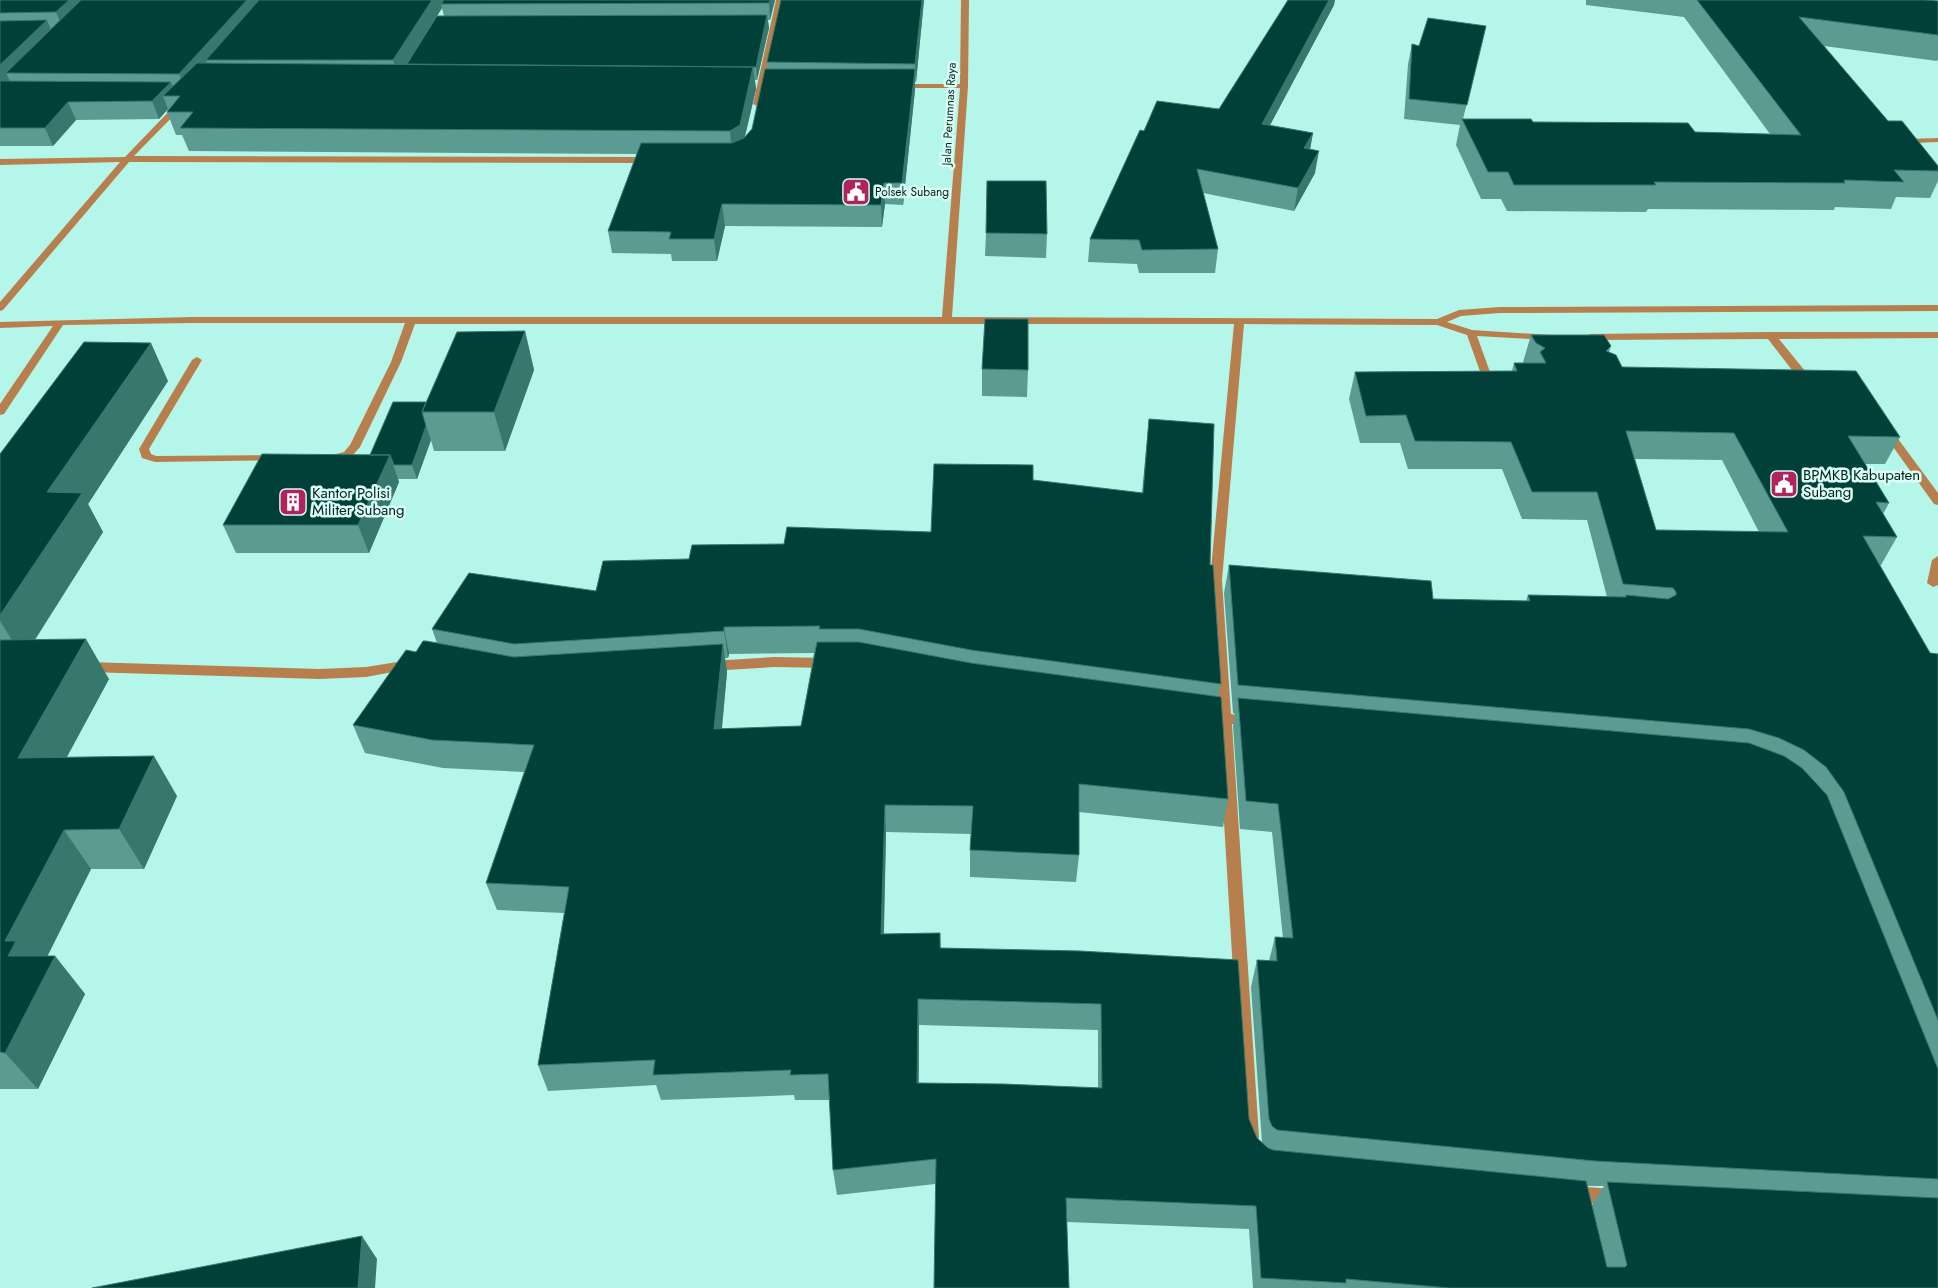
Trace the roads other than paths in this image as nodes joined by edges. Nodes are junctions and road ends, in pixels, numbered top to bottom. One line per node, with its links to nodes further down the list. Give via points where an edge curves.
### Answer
1 (780, 0): 4 (street)
2 (964, 0): 9 (street, Jalan Perumnas Raya)
3 (765, 24): 4 (street)
4 (775, 24): 6 (street)
5 (751, 84): 6 (street)
6 (761, 84): 7 (street); 11 (street)
7 (771, 84)
8 (895, 86): 9 (street)
9 (964, 86): 19 (street, Jalan Perumnas Raya)
10 (189, 96): 14 (street)
11 (755, 112)
12 (1938, 140): 13 (street, via 1907,141)
13 (1919, 156)
14 (127, 159): 15 (street); 16 (street); 17 (street)
15 (655, 160)
16 (0, 162)
17 (0, 308)
18 (1938, 308): 23 (street, via 1500,310 1459,313)
19 (947, 319): 20 (street); 21 (street)
20 (411, 321): 22 (street); 37 (street, via 396,362 355,447 348,454)
21 (1239, 321): 23 (street); 46 (street, via 1221,581)
22 (60, 322): 24 (street); 34 (street)
23 (1438, 322): 25 (street)
24 (0, 325)
25 (1472, 333): 28 (street); 32 (street, via 1486,375)
26 (1770, 335): 27 (street); 29 (street); 33 (street, via 1786,353 1801,381)
27 (1933, 335): 30 (street)
28 (1554, 337)
29 (1584, 337)
30 (1938, 347)
31 (197, 360): 36 (street, via 144,449 146,456 155,459)
32 (1512, 375)
33 (1824, 384)
34 (0, 412)
35 (1880, 422): 38 (street)
36 (285, 458)
37 (324, 458)
38 (1938, 500)
39 (1938, 560): 40 (street)
40 (1933, 583)
41 (423, 663): 43 (street, via 366,672 319,674)
42 (842, 663): 44 (street, via 774,662)
43 (70, 666)
44 (698, 667)
45 (1196, 715): 46 (street)
46 (1225, 719): 47 (street); 48 (street, via 1246,1073)
47 (1264, 722)
48 (1254, 1150)
49 (1559, 1193): 50 (street)
50 (1579, 1195): 51 (street); 52 (street)
51 (1629, 1198)
52 (1583, 1214)

